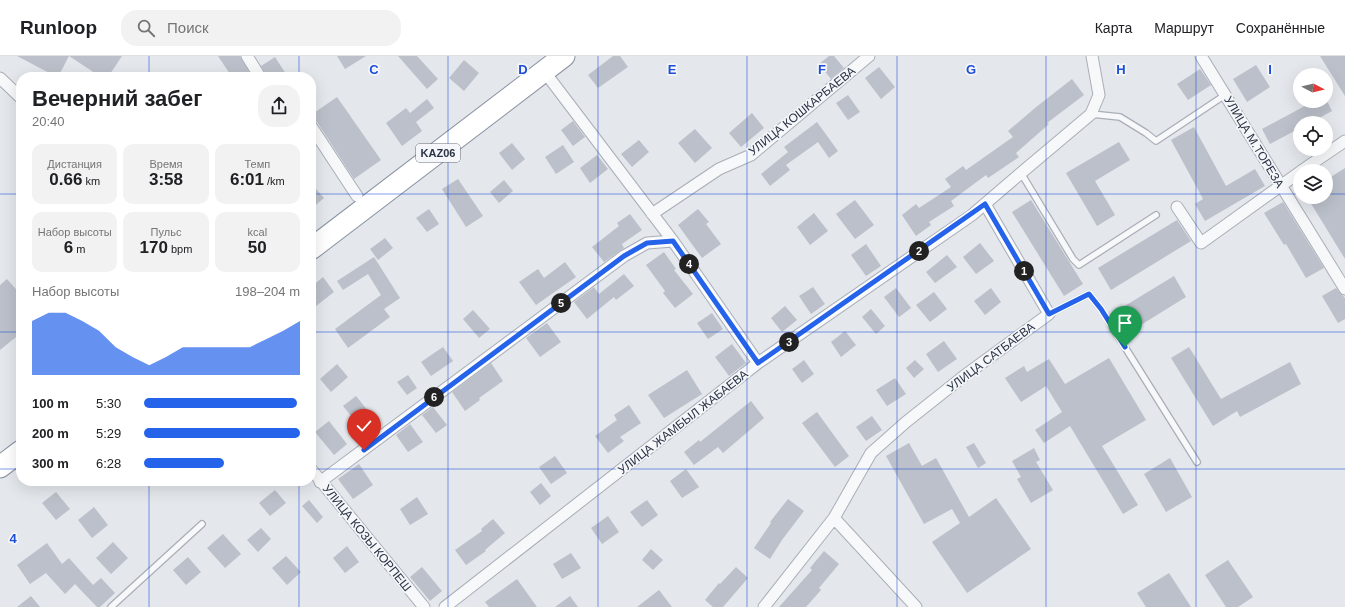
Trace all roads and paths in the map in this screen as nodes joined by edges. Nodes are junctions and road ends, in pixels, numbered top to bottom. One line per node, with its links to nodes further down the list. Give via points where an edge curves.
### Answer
1 (247, 56): 7 (street)
2 (564, 56): 6 (highway, KАZ06)
3 (869, 56): 21 (street, УЛИЦА КОШКАРБАЕВА, via 751,155 719,169)
4 (1092, 56): 11 (street, via 1099,95)
5 (1201, 56): 10 (street, УЛИЦА М.ТОРЕЗА)
6 (542, 64): 18 (highway, KАZ06); 21 (street); 25 (highway, KАZ06)
7 (257, 72)
8 (0, 78): 9 (street)
9 (16, 93)
10 (1225, 95): 11 (lane, via 1156,141 1120,117); 17 (street, УЛИЦА М.ТОРЕЗА)
11 (1091, 114): 15 (street)
12 (316, 134): 18 (street)
13 (1345, 141): 14 (street)
14 (1310, 164)
15 (1021, 173): 19 (street); 22 (lane, via 1079,265)
16 (1293, 176): 17 (street)
17 (1280, 185): 20 (street, via 1201,243); 26 (street, УЛИЦА М.ТОРЕЗА)
18 (357, 196): 23 (highway, KАZ06)
19 (985, 204): 27 (street); 28 (street, УЛИЦА ЖАМБЫЛ ЖАБАЕВА)
20 (1178, 207)
21 (652, 214): 24 (street)
22 (1156, 216)
23 (316, 227)
24 (673, 241): 28 (street); 34 (street, via 647,243 624,256)
25 (316, 245)
26 (1345, 289)
27 (1049, 314): 30 (lane, via 1089,294); 36 (street, УЛИЦА САТБАЕВА, via 964,376 871,453)
28 (758, 363): 40 (street, УЛИЦА ЖАМБЫЛ ЖАБАЕВА)
29 (16, 455): 31 (highway)
30 (1197, 462)
31 (0, 467)
32 (16, 472): 35 (highway)
33 (316, 476): 34 (street, УЛИЦА КОЗЫ КОРПЕШ)
34 (320, 482): 39 (street, УЛИЦА КОЗЫ КОРПЕШ)
35 (0, 484)
36 (834, 518): 41 (street); 42 (street)
37 (202, 524): 38 (lane)
38 (111, 607)
39 (424, 607)
40 (445, 607)
41 (764, 607)
42 (916, 607)

